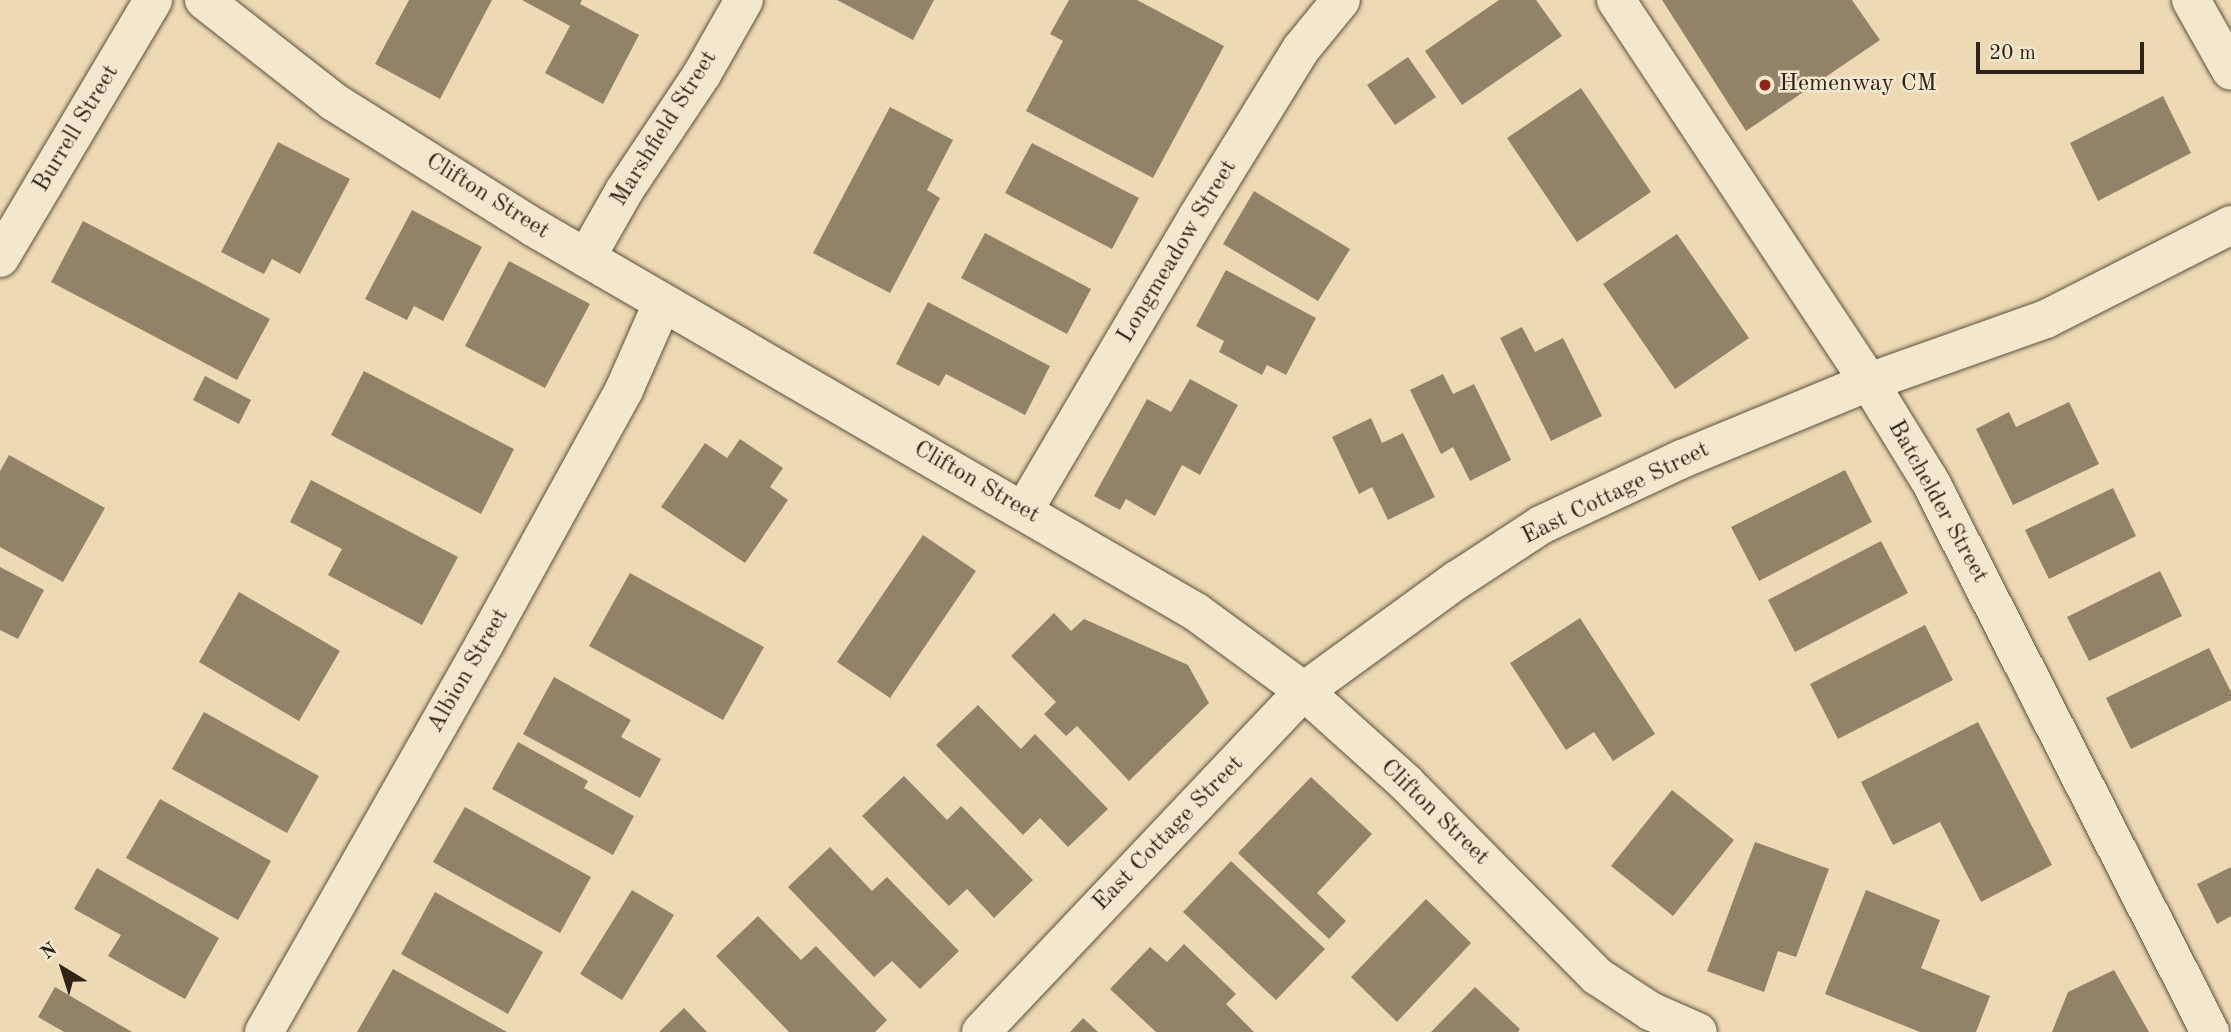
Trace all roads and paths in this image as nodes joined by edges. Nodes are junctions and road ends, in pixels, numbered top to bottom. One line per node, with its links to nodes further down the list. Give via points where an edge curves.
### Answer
1 (153, 0): 9 (street, Burrell Street)
2 (204, 0): 10 (street, Clifton Street, via 334,102)
3 (744, 0): 10 (street, Marshfield Street)
4 (1341, 0): 13 (street, Longmeadow Street, via 1301,48)
5 (1616, 0): 12 (street, Batchelder Street)
6 (2192, 0): 7 (street)
7 (2231, 71)
8 (2231, 226): 12 (street, East Cottage Street, via 2046,319)
9 (0, 258)
10 (586, 258): 11 (street, Clifton Street)
11 (662, 304): 13 (street, Clifton Street); 15 (street, Albion Street, via 624,390)
12 (1869, 382): 14 (street, East Cottage Street, via 1682,458 1541,525); 18 (street, Batchelder Street, via 1930,481)
13 (1024, 510): 14 (street, Clifton Street, via 1196,612)
14 (1304, 691): 16 (street, East Cottage Street); 17 (street, Clifton Street, via 1406,783 1597,976 1650,1011)
15 (264, 1032)
16 (981, 1032)
17 (1698, 1032)
18 (2210, 1032)

